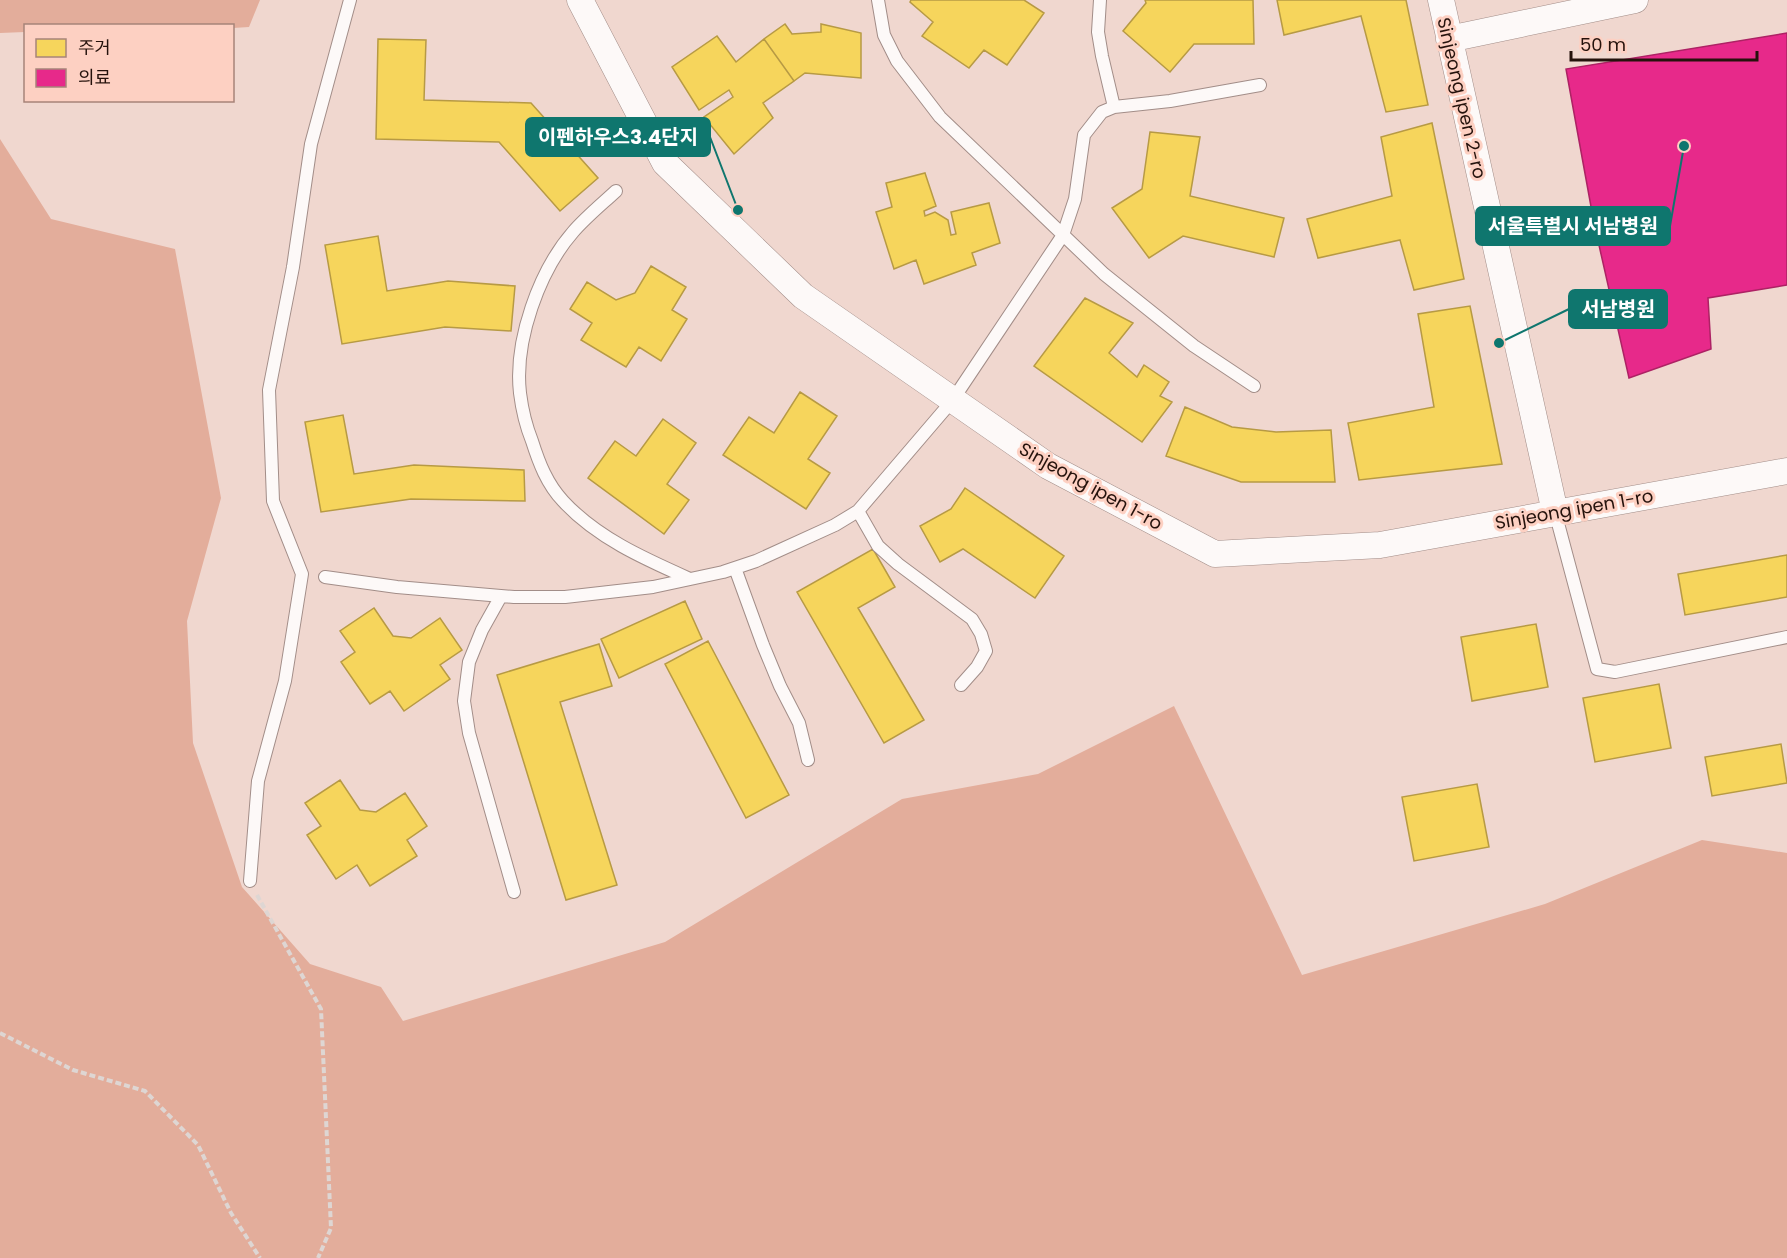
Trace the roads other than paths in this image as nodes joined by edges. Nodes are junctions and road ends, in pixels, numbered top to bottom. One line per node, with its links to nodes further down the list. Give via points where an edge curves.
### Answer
1 (350, 0): 25 (lane, via 310,144 293,267 269,390 273,501 302,574 285,681 258,782)
2 (580, 0): 14 (street, Sinjeong ipen 1-ro, via 664,163 803,296)
3 (878, 0): 12 (lane, via 884,35 897,61 940,117)
4 (1100, 0): 10 (lane, via 1098,32)
5 (1440, 0): 8 (street, Sinjeong ipen 2-ro)
6 (1635, 0): 7 (street)
7 (1604, 3): 8 (street)
8 (1449, 39): 17 (street, Sinjeong ipen 2-ro)
9 (1260, 85): 10 (lane)
10 (1114, 107): 12 (lane, via 1102,112 1084,135 1075,199)
11 (616, 191): 20 (lane, via 573,232 547,273 525,332 520,392 541,469 561,499 588,524 631,552)
12 (1063, 235): 13 (lane, via 1104,274 1194,346); 14 (lane)
13 (1254, 386)
14 (952, 401): 16 (lane); 17 (street, Sinjeong ipen 1-ro, via 1048,466 1215,554 1380,544)
15 (1787, 471): 17 (street, Sinjeong ipen 1-ro)
16 (858, 511): 18 (lane, via 793,546); 23 (lane, via 878,546 972,619 981,634 986,651)
17 (1555, 512): 22 (lane, via 1597,669 1615,672)
18 (735, 568): 20 (lane); 24 (lane, via 763,645 799,723)
19 (325, 577): 21 (lane)
20 (690, 579): 21 (lane, via 564,597)
21 (501, 596): 26 (lane, via 469,662 464,701 469,733)
22 (1787, 637)
23 (961, 685)
24 (808, 760)
25 (250, 881)
26 (514, 892)

